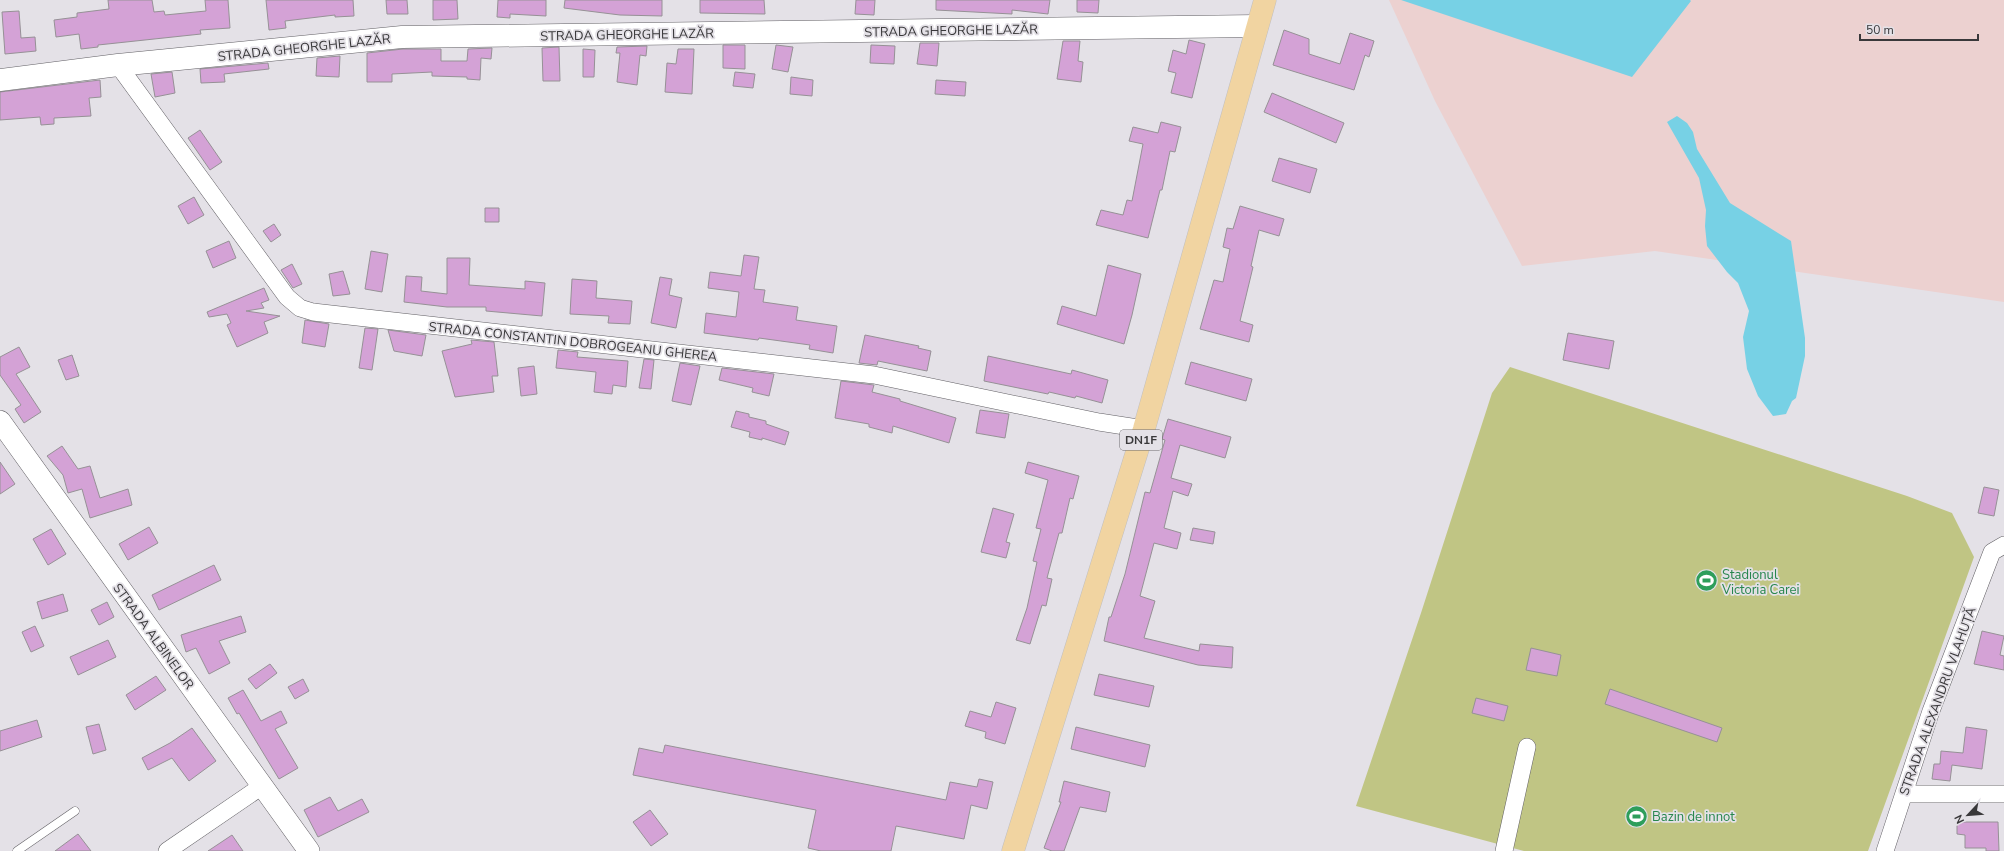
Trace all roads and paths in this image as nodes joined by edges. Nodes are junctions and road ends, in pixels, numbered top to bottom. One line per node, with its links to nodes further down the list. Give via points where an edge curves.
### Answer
1 (1265, 0): 2 (main road, DN1F)
2 (1257, 26): 3 (main road, STRADA GHEORGHE LAZĂR, via 402,37); 6 (main road, DN1F)
3 (118, 65): 4 (main road, STRADA GHEORGHE LAZĂR); 6 (street, STRADA CONSTANTIN DOBROGEANU GHEREA, via 287,297 300,308 313,312 874,375)
4 (0, 80)
5 (0, 421): 9 (street, STRADA ALBINELOR)
6 (1144, 429): 16 (main road, DN1F)
7 (1998, 549): 10 (street, STRADA ALEXANDRU VLAHUȚĂ, via 1931,711)
8 (1527, 747): 17 (street)
9 (262, 786): 14 (street); 15 (street, STRADA ALBINELOR)
10 (1904, 794): 11 (street); 18 (street, STRADA ALEXANDRU VLAHUȚĂ)
11 (2004, 794)
12 (75, 811): 13 (lane)
13 (17, 851)
14 (166, 851)
15 (309, 851)
16 (1013, 851)
17 (1504, 851)
18 (1884, 851)

